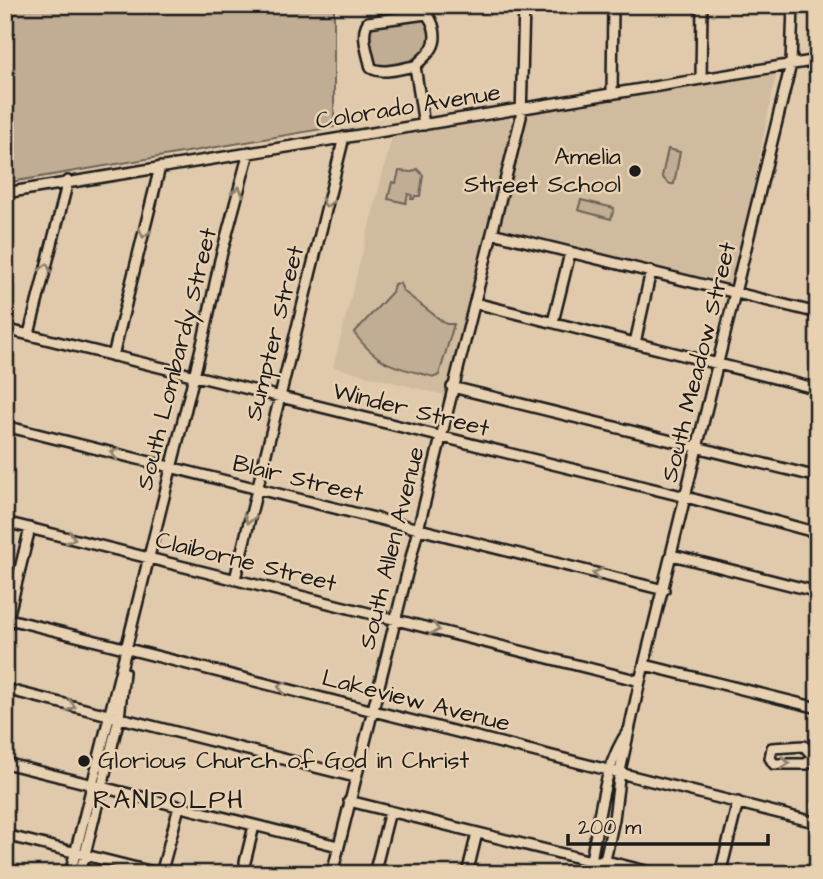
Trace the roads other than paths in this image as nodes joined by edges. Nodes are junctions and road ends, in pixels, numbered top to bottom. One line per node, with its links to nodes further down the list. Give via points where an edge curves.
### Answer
1 (524, 5): 10 (street, South Allen Avenue)
2 (613, 5): 9 (street)
3 (702, 5): 8 (street)
4 (793, 5): 6 (street, South Meadow Street)
5 (818, 60): 6 (street, Colorado Avenue)
6 (791, 64): 8 (street, Colorado Avenue); 20 (street, South Meadow Street)
7 (415, 66): 7 (street, via 432,48 431,18 426,14 368,22 365,34 371,68 383,71); 11 (street)
8 (701, 79): 9 (street, Colorado Avenue)
9 (612, 94): 10 (street, Colorado Avenue)
10 (521, 109): 11 (street, Colorado Avenue); 17 (street, South Allen Avenue)
11 (424, 125): 12 (street, Colorado Avenue)
12 (344, 137): 13 (street, Colorado Avenue); 32 (street, Sumpter Street, one-way to 32)
13 (249, 152): 14 (street, Colorado Avenue); 29 (street, South Lombardy Street, one-way to 13)
14 (160, 167): 15 (street, Colorado Avenue); 27 (street, one-way to 27)
15 (68, 181): 16 (street, Colorado Avenue); 25 (street, one-way to 15)
16 (5, 192)
17 (492, 233): 18 (street); 21 (street, South Allen Avenue)
18 (570, 253): 19 (street); 23 (street)
19 (652, 271): 20 (street); 26 (street)
20 (736, 294): 22 (street); 28 (street, South Meadow Street)
21 (475, 303): 23 (street); 30 (street, South Allen Avenue)
22 (818, 313)
23 (553, 322): 26 (street)
24 (5, 329): 25 (street, Winder Street)
25 (29, 334): 27 (street, Winder Street)
26 (635, 343): 28 (street)
27 (113, 356): 29 (street, Winder Street)
28 (718, 364): 31 (street); 35 (street, South Meadow Street)
29 (194, 376): 32 (street, Winder Street); 36 (street, South Lombardy Street)
30 (452, 387): 34 (street, South Allen Avenue); 35 (street)
31 (818, 389)
32 (279, 397): 34 (street, Winder Street); 38 (street, Sumpter Street)
33 (5, 426): 36 (street, Blair Street, one-way to 33)
34 (439, 437): 39 (street, Winder Street); 42 (street, South Allen Avenue)
35 (698, 448): 37 (street); 39 (street, South Meadow Street)
36 (171, 467): 38 (street, Blair Street); 45 (street, South Lombardy Street)
37 (818, 477)
38 (256, 488): 42 (street, Blair Street); 46 (street, Sumpter Street, one-way to 46)
39 (686, 497): 43 (street, Winder Street); 44 (street, South Meadow Street)
40 (5, 522): 41 (street, Claiborne Street)
41 (30, 528): 45 (street, Claiborne Street, one-way to 45); 49 (street)
42 (417, 528): 47 (street, Blair Street, one-way to 42); 50 (street, South Allen Avenue)
43 (807, 530)
44 (672, 555): 47 (street, South Meadow Street); 48 (street)
45 (148, 558): 46 (street, Claiborne Street); 52 (street, South Lombardy Street)
46 (235, 579): 50 (street, Claiborne Street)
47 (664, 590): 53 (street, South Meadow Street)
48 (818, 592)
49 (7, 618): 51 (street); 52 (street, Lakeview Avenue)
50 (394, 619): 54 (street, Claiborne Street, one-way to 54); 57 (street, South Allen Avenue)
51 (5, 630)
52 (126, 653): 57 (street, Lakeview Avenue, one-way to 52); 58 (street, South Lombardy Street)
53 (645, 665): 54 (street, South Meadow Street); 56 (street)
54 (640, 681): 60 (street, South Meadow Street, via 631,726 621,741)
55 (5, 690): 58 (street, one-way to 58)
56 (818, 708)
57 (372, 710): 60 (street, Lakeview Avenue); 61 (street, South Allen Avenue)
58 (114, 717): 61 (street); 62 (street, South Lombardy Street)
59 (5, 763): 62 (street)
60 (615, 770): 64 (street, Lakeview Avenue); 73 (street, South Meadow Street); 75 (street, South Meadow Street)
61 (355, 777): 63 (street, South Allen Avenue)
62 (97, 786): 65 (street); 72 (street, South Lombardy Street)
63 (349, 801): 66 (street); 71 (street, South Allen Avenue)
64 (738, 802): 67 (street, Lakeview Avenue); 85 (street)
65 (179, 807): 68 (street); 78 (street)
66 (390, 811): 69 (street); 80 (street)
67 (818, 822)
68 (254, 826): 71 (street); 74 (street)
69 (477, 833): 73 (street); 81 (street)
70 (5, 835): 72 (street)
71 (338, 846): 79 (street, South Allen Avenue)
72 (80, 854): 76 (street, South Lombardy Street); 77 (street, South Lombardy Street); 78 (street)
73 (591, 861): 75 (street); 82 (street, South Meadow Street)
74 (245, 862)
75 (604, 868): 83 (street); 84 (street)
76 (70, 874)
77 (80, 874)
78 (161, 874)
79 (332, 874)
80 (374, 874)
81 (467, 874)
82 (588, 874)
83 (620, 874)
84 (658, 874)
85 (720, 874)

